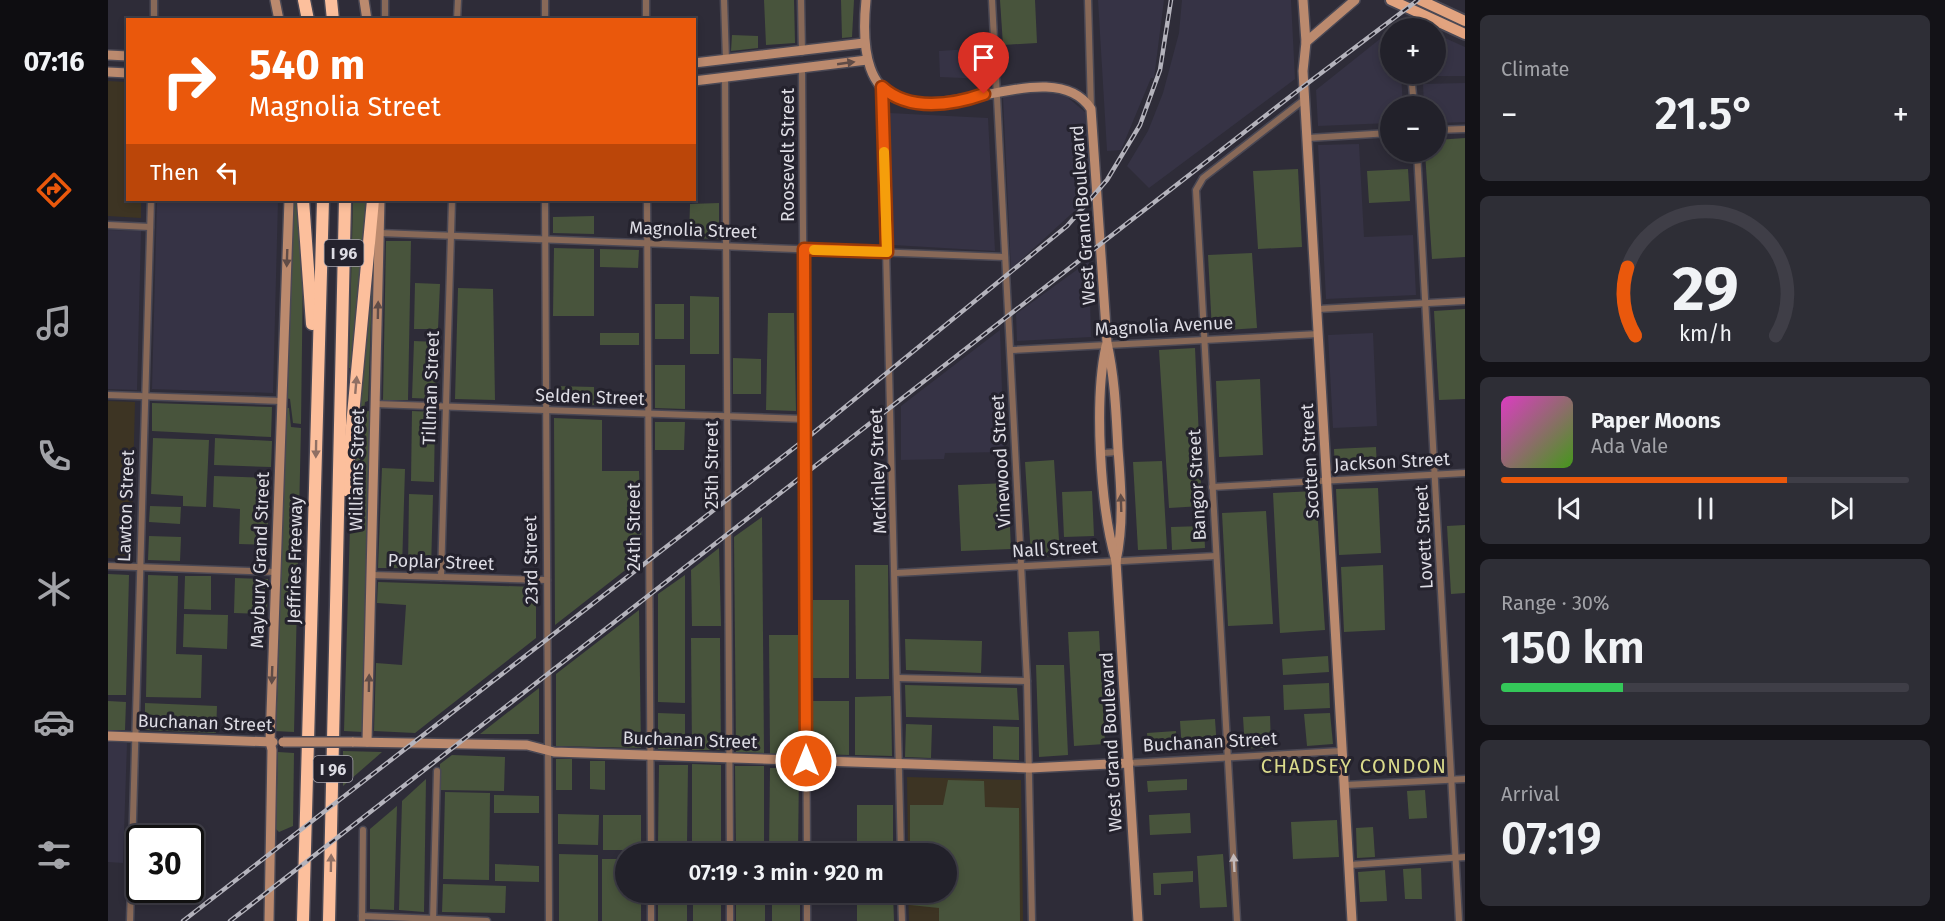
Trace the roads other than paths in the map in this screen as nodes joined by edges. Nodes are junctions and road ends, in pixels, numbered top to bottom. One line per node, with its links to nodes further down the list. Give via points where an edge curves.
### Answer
1 (154, 0): 19 (street)
2 (275, 0): 20 (street)
3 (304, 0): 21 (highway)
4 (332, 0): 22 (highway)
5 (364, 0): 23 (street)
6 (386, 0): 24 (street)
7 (458, 0): 25 (street)
8 (545, 0): 26 (street)
9 (646, 0): 27 (street)
10 (724, 0): 37 (street)
11 (801, 0): 32 (street)
12 (866, 0): 31 (street)
13 (992, 0): 48 (street, Vinewood Street)
14 (1088, 0): 50 (street)
15 (1303, 0): 30 (street, Scotten Street)
16 (1355, 0): 30 (street)
17 (1391, 0): 29 (main road)
18 (1420, 0): 28 (main road)
19 (154, 18)
20 (279, 18)
21 (308, 18)
22 (334, 18)
23 (367, 18)
24 (385, 18)
25 (457, 18)
26 (545, 18)
27 (646, 18)
28 (1465, 21)
29 (1465, 34)
30 (1306, 42): 49 (street, Scotten Street)
31 (864, 43): 32 (street); 38 (street)
32 (802, 52): 34 (street)
33 (108, 55): 35 (street)
34 (775, 55): 36 (street); 43 (street, via 772,64)
35 (125, 57)
36 (750, 58): 37 (street); 44 (street, via 756,65)
37 (726, 60): 39 (street)
38 (867, 60): 40 (street, one-way to 38); 47 (street)
39 (696, 63)
40 (802, 69): 43 (street); 73 (street, Roosevelt Street)
41 (126, 71): 42 (street)
42 (108, 72)
43 (777, 72): 44 (street)
44 (752, 75): 45 (street)
45 (725, 77): 46 (street); 72 (street, 25th Street)
46 (696, 81)
47 (882, 87): 48 (street, West Grand Boulevard, via 898,97 925,104 962,101); 74 (street, McKinley Street)
48 (997, 92): 50 (street, West Grand Boulevard, via 1055,89 1076,96); 75 (street, Vinewood Street)
49 (1305, 98): 54 (street, Scotten Street); 80 (street, Bangor Street, via 1198,184)
50 (1091, 109): 81 (street, West Grand Boulevard)
51 (1465, 129): 52 (street)
52 (1446, 130)
53 (1380, 134): 54 (street)
54 (1308, 138): 78 (street, Scotten Street)
55 (1418, 162): 77 (street, Lovett Street)
56 (151, 201): 67 (street, Lawton Street)
57 (289, 201): 86 (street, Maybury Grand Street, one-way to 86)
58 (303, 201): 83 (highway)
59 (323, 201): 83 (highway, Jeffries Freeway / I 96)
60 (345, 201): 109 (highway, I 96)
61 (373, 201): 109 (highway, one-way to 61)
62 (380, 201): 68 (street, Williams Street)
63 (452, 201): 69 (street, Tillman Street)
64 (545, 201): 70 (street, 23rd Street)
65 (647, 201): 71 (street, 24th Street)
66 (108, 225): 67 (street)
67 (150, 227): 85 (street, Lawton Street)
68 (380, 233): 69 (street, Magnolia Street); 87 (street, Williams Street, one-way to 68)
69 (451, 236): 70 (street, Magnolia Street); 88 (street, Tillman Street)
70 (545, 239): 71 (street, Magnolia Street); 89 (street, 23rd Street)
71 (648, 243): 72 (street, Magnolia Street); 90 (street, 24th Street)
72 (726, 246): 73 (street, Magnolia Street); 91 (street, 25th Street)
73 (804, 249): 74 (street, Magnolia Street); 92 (street, Roosevelt Street)
74 (887, 252): 75 (street, Magnolia Street); 105 (street, McKinley Street)
75 (1005, 257): 82 (street, Vinewood Street)
76 (1465, 301): 77 (street)
77 (1425, 303): 78 (street); 96 (street, Lovett Street)
78 (1318, 309): 79 (street, Scotten Street)
79 (1319, 334): 80 (street, Magnolia Avenue); 97 (street, Scotten Street)
80 (1204, 340): 81 (street, Magnolia Avenue); 98 (street, Bangor Street)
81 (1107, 343): 82 (street, Magnolia Avenue); 93 (street, West Grand Boulevard, via 1115,381); 94 (street, West Grand Boulevard, via 1100,382)
82 (1011, 350): 103 (street, Vinewood Street)
83 (317, 390): 141 (highway, Jeffries Freeway / I 96, one-way to 141)
84 (108, 395): 85 (street)
85 (145, 396): 86 (street); 102 (street, Lawton Street)
86 (282, 401): 104 (street, Maybury Grand Street)
87 (375, 404): 88 (street, Selden Street); 106 (street, Williams Street)
88 (446, 407): 89 (street, Selden Street); 107 (street, Tillman Street)
89 (546, 410): 90 (street, Selden Street); 108 (street, 23rd Street)
90 (648, 414): 91 (street, Selden Street); 118 (street, 24th Street)
91 (727, 417): 92 (street, Selden Street); 120 (street, 25th Street)
92 (804, 419): 121 (street, Roosevelt Street)
93 (1119, 452): 94 (street); 100 (street, West Grand Boulevard, one-way to 93, via 1121,516)
94 (1102, 453): 100 (street, West Grand Boulevard, via 1107,522)
95 (1465, 473): 96 (street, Jackson Street)
96 (1435, 475): 97 (street, Jackson Street); 127 (street, Lovett Street)
97 (1327, 481): 98 (street, Jackson Street); 117 (street, Scotten Street)
98 (1212, 487): 99 (street, Bangor Street)
99 (1216, 556): 100 (street, Nall Street); 119 (street, Bangor Street)
100 (1116, 561): 103 (street, Nall Street); 122 (street, West Grand Boulevard)
101 (108, 566): 102 (street)
102 (139, 567): 104 (street); 113 (street, Lawton Street)
103 (1022, 567): 105 (street, Nall Street); 111 (street, Vinewood Street)
104 (276, 572): 114 (street, Maybury Grand Street, one-way to 114)
105 (896, 573): 110 (street, McKinley Street)
106 (371, 575): 107 (street, Poplar Street); 115 (street, Williams Street, one-way to 106)
107 (441, 577): 108 (street, Poplar Street)
108 (547, 580): 116 (street, 23rd Street)
109 (337, 590): 148 (highway, I 96, one-way to 109)
110 (898, 678): 111 (street); 123 (street, McKinley Street)
111 (1027, 681): 124 (street, Vinewood Street)
112 (108, 736): 113 (street, Buchanan Street)
113 (135, 736): 114 (street, Buchanan Street); 144 (street, Lawton Street)
114 (270, 742): 115 (street, Buchanan Street, bridge); 145 (street, Maybury Grand Street, via 273,750)
115 (367, 742): 116 (street, Buchanan Street, via 527,745)
116 (547, 751): 118 (street, Buchanan Street); 150 (street, 23rd Street)
117 (1342, 751): 119 (street, Buchanan Street); 128 (street, Scotten Street)
118 (650, 755): 120 (street, Buchanan Street); 130 (street, 24th Street)
119 (1227, 757): 122 (street, Buchanan Street); 157 (street, Bangor Street, one-way to 119)
120 (729, 758): 121 (street, Buchanan Street); 131 (street, 25th Street)
121 (806, 761): 123 (street, Buchanan Street); 132 (street, Roosevelt Street)
122 (1129, 763): 124 (street, Buchanan Street); 156 (street, West Grand Boulevard)
123 (900, 764): 124 (street, Buchanan Street); 133 (street, McKinley Street)
124 (1030, 768): 155 (street, Vinewood Street)
125 (437, 771): 143 (street)
126 (1465, 779): 127 (street)
127 (1452, 780): 128 (street); 135 (street, Lovett Street)
128 (1345, 786): 136 (street, Scotten Street)
129 (363, 830): 142 (street)
130 (651, 843)
131 (730, 843)
132 (807, 843)
133 (901, 843)
134 (1465, 857): 135 (street)
135 (1456, 858): 136 (street); 159 (street, Lovett Street)
136 (1349, 865): 158 (street, Scotten Street)
137 (651, 903): 151 (street)
138 (730, 903): 152 (street)
139 (807, 903): 153 (street)
140 (901, 903): 154 (street)
141 (303, 907): 146 (highway); 147 (highway, Jeffries Freeway / I 96)
142 (362, 919): 143 (street)
143 (433, 920): 149 (street)
144 (130, 921)
145 (269, 921)
146 (295, 921)
147 (303, 921)
148 (329, 921)
149 (487, 921)
150 (549, 921)
151 (651, 921)
152 (730, 921)
153 (807, 921)
154 (902, 921)
155 (1032, 921)
156 (1138, 921)
157 (1238, 921)
158 (1352, 921)
159 (1459, 921)

